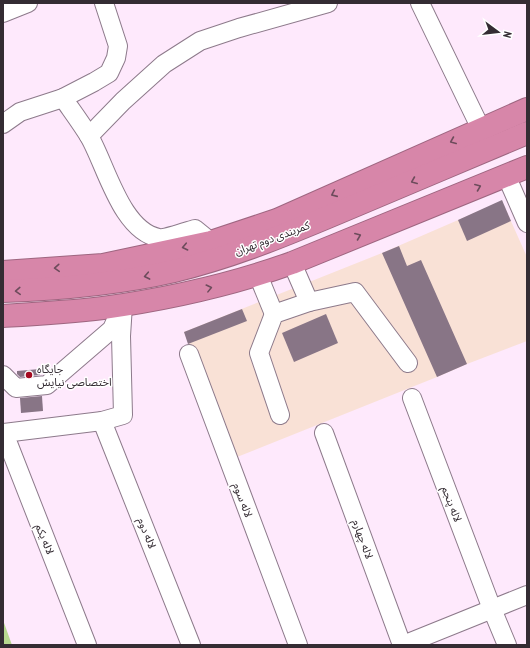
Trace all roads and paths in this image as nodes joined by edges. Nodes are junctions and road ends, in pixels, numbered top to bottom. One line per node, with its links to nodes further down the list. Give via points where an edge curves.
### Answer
1 (28, 3): 5 (street)
2 (104, 3): 6 (street, via 118,46 116,58 109,73)
3 (328, 3): 11 (street, via 200,41 164,64)
4 (420, 3): 9 (street)
5 (3, 13)
6 (63, 98): 8 (street, via 20,112); 11 (street)
7 (527, 109): 9 (highway)
8 (3, 124)
9 (481, 129): 15 (highway, one-way to 15, via 277,220)
10 (527, 133): 19 (highway, کمربندی دوم تهران, one-way to 19, via 280,237 175,271 111,283)
11 (89, 136): 15 (street, via 121,206 144,233 161,238 195,229)
12 (527, 167): 13 (highway)
13 (506, 175): 14 (street); 16 (highway, one-way to 13)
14 (527, 223)
15 (211, 242): 17 (highway, one-way to 17, via 103,265)
16 (292, 263): 18 (highway); 20 (street)
17 (3, 272)
18 (258, 275): 21 (highway, one-way to 18, via 200,290); 22 (street)
19 (3, 291)
20 (309, 302): 22 (street); 25 (street, via 355,292)
21 (123, 304): 23 (highway, via 65,312); 26 (street, via 112,329 47,385 16,388); 29 (street, via 123,415)
22 (274, 314): 28 (street, via 259,353)
23 (3, 316)
24 (189, 354): 36 (street, لاله سوم)
25 (408, 363)
26 (3, 375)
27 (412, 398): 33 (street, لاله پنجم)
28 (280, 415)
29 (102, 421): 30 (street); 35 (street, لاله دوم)
30 (4, 433): 34 (street, لاله یکم)
31 (324, 433): 37 (street, لاله چهارم)
32 (527, 595): 33 (street)
33 (492, 609): 37 (street); 38 (street, لاله پنجم)
34 (87, 645)
35 (191, 645)
36 (298, 645)
37 (402, 645)
38 (506, 645)

